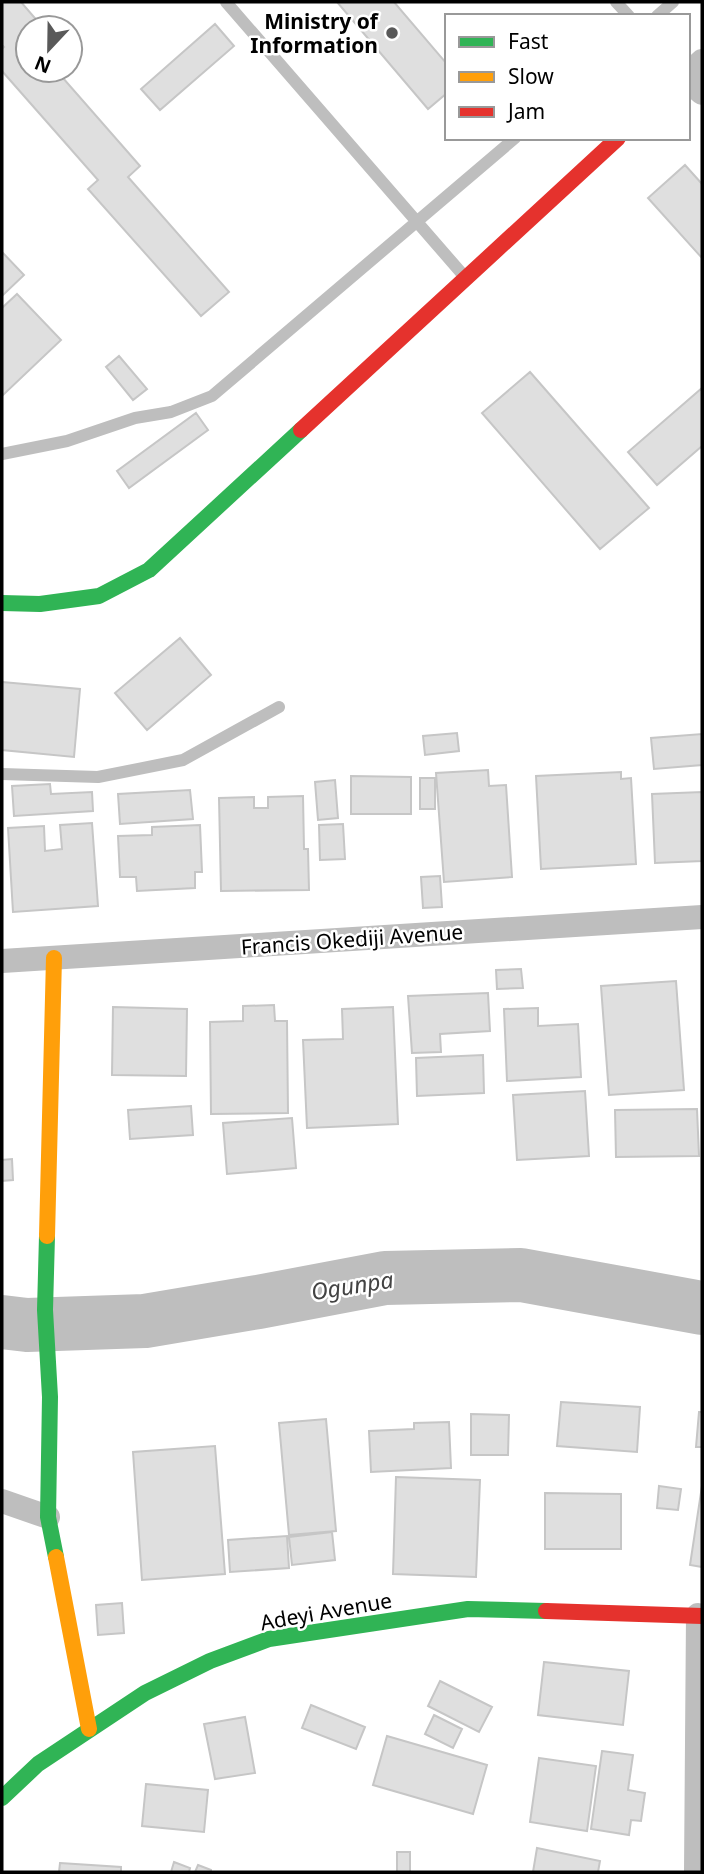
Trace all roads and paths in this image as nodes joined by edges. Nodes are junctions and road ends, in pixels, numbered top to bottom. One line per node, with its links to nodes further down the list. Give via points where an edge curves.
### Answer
1 (226, 2): 6 (lane)
2 (673, 2): 3 (lane)
3 (659, 14)
4 (513, 140): 6 (lane)
5 (616, 140): 7 (street)
6 (418, 222): 7 (lane); 8 (lane, via 212,396 67,441)
7 (466, 279): 9 (street, via 149,570 99,596 40,604)
8 (2, 454)
9 (2, 603)
10 (279, 707): 11 (lane, via 183,760 98,777)
11 (2, 774)
12 (702, 917): 13 (street, Francis Okediji Avenue)
13 (54, 958): 14 (street, Francis Okediji Avenue); 16 (street, via 45,1310 50,1397)
14 (2, 961)
15 (2, 1501): 16 (street)
16 (48, 1517): 18 (street)
17 (700, 1615): 18 (street, Adeyi Avenue, via 468,1609 269,1639 209,1661 145,1693); 20 (street)
18 (89, 1729): 19 (street, Adeyi Avenue, via 38,1764)
19 (2, 1798)
20 (696, 1872)

